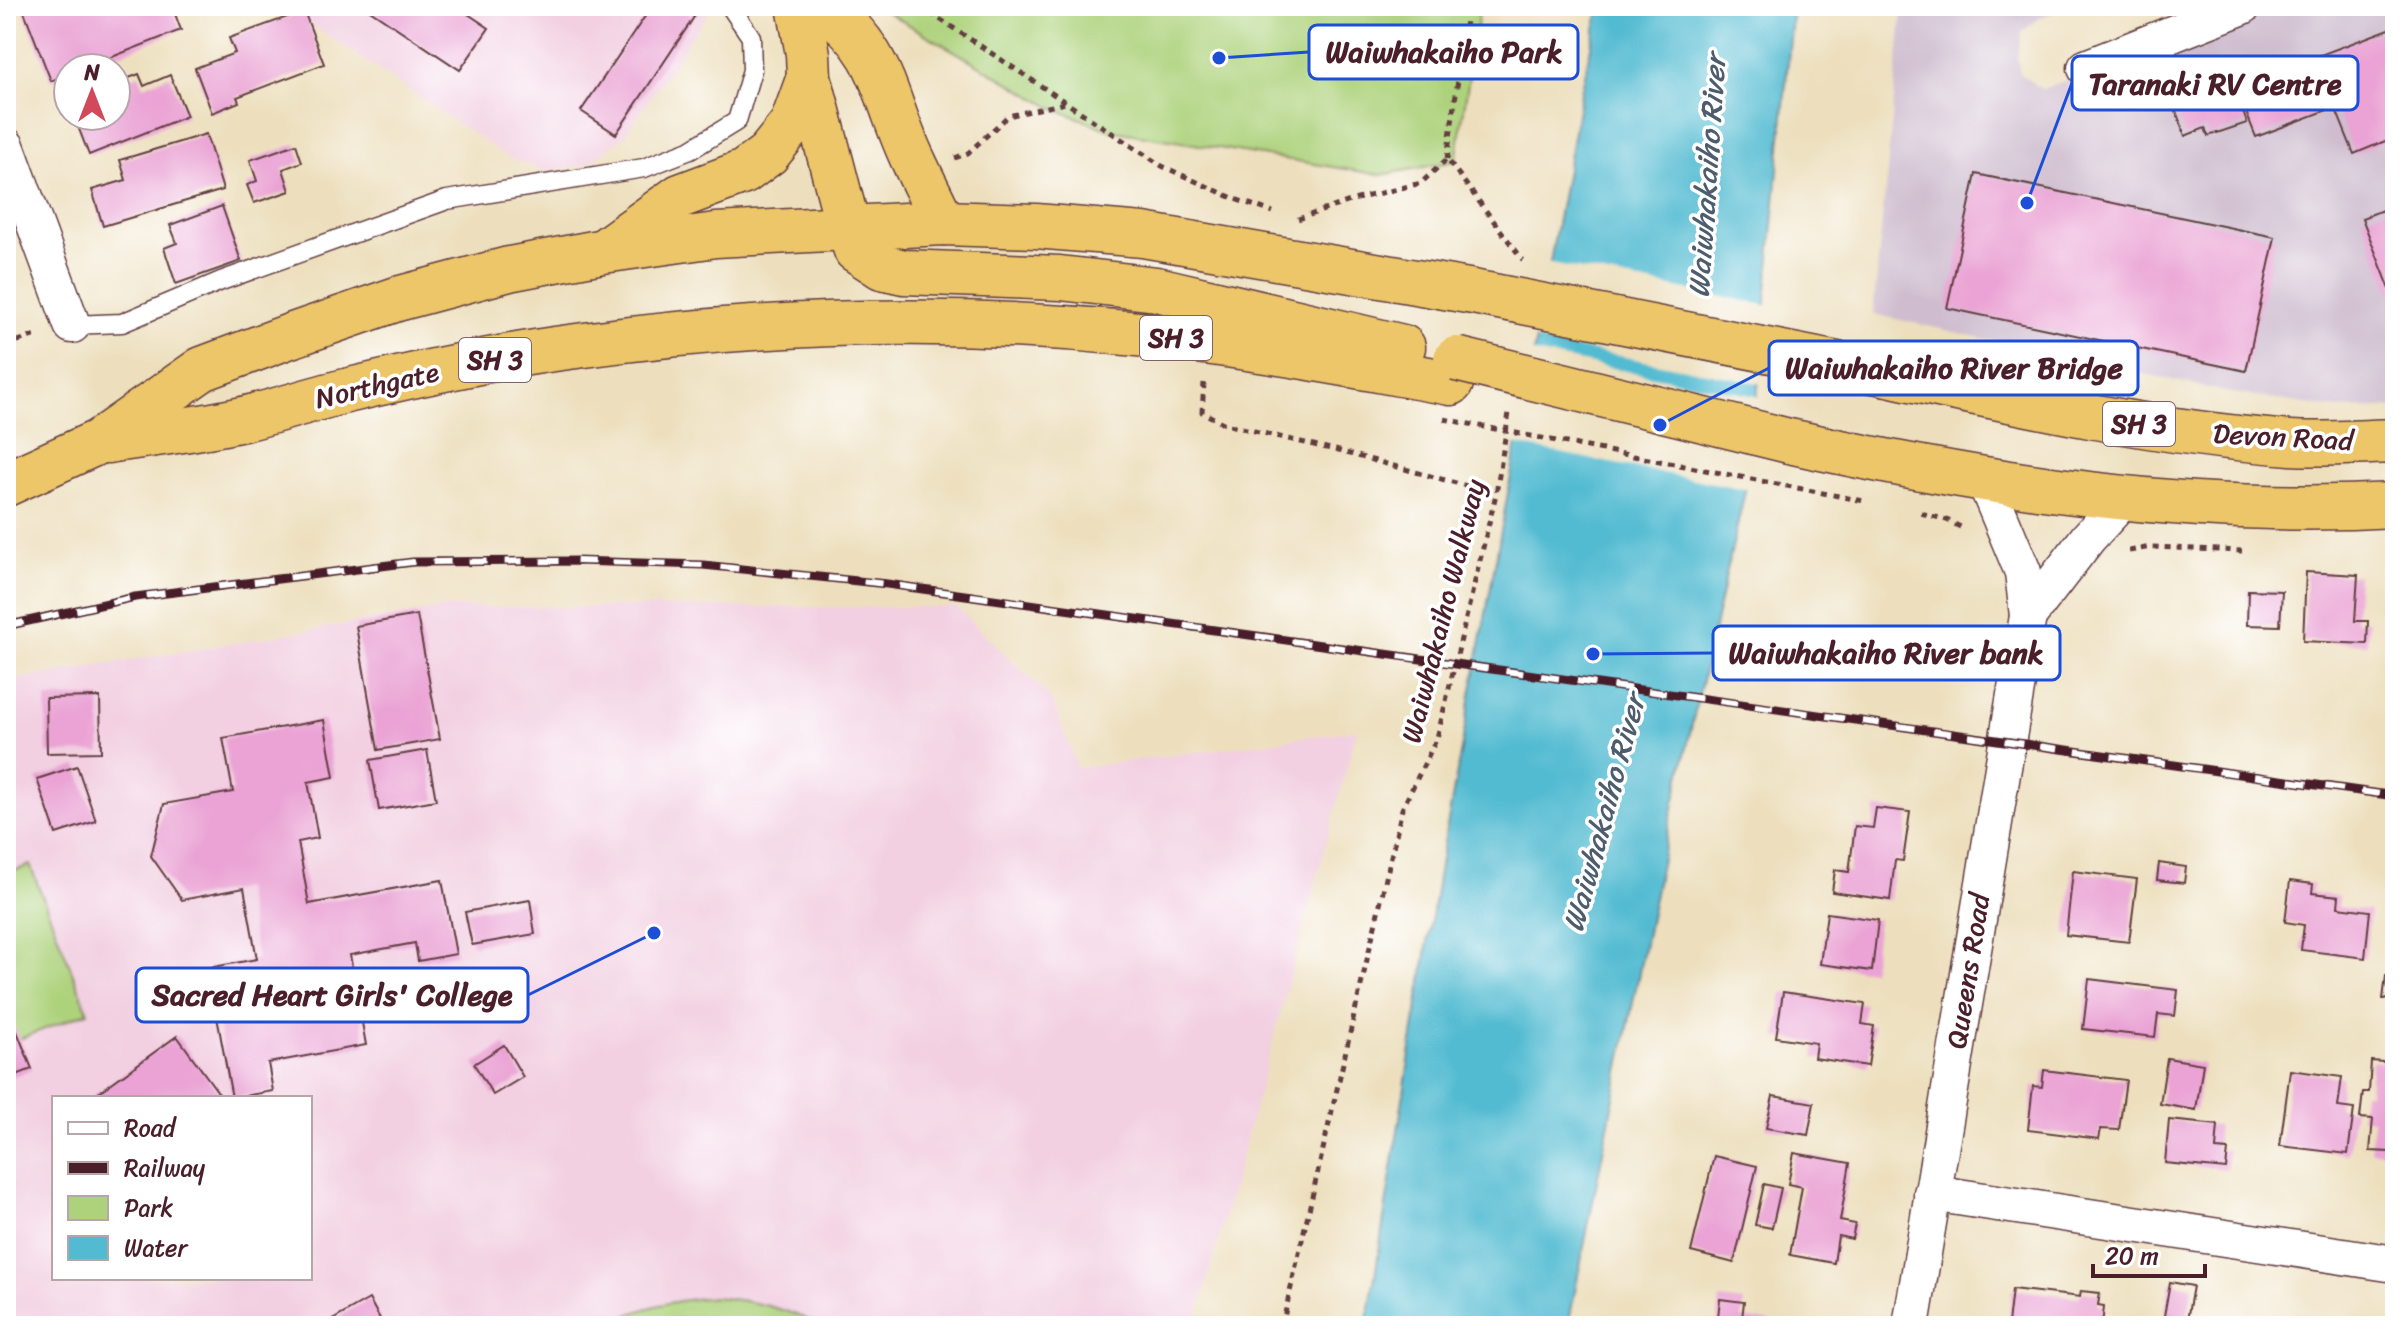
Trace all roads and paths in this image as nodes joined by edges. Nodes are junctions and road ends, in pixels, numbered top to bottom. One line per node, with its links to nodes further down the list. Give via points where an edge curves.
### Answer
1 (734, 6): 15 (lane, via 751,37 752,70 737,121 690,150 644,168 447,200 221,281 122,323)
2 (799, 6): 8 (highway)
3 (823, 6): 11 (highway, via 844,21 875,60)
4 (920, 6): 10 (path, via 1162,166 1258,208 1299,219 1421,183)
5 (1468, 6): 10 (path)
6 (2243, 6): 7 (street)
7 (2086, 68)
8 (809, 77): 12 (highway); 13 (highway, via 792,124 768,154 744,172 680,196)
9 (6, 146): 15 (street)
10 (1447, 159): 14 (path)
11 (943, 223): 12 (highway, SH 3); 19 (highway, Devon Road / SH 3, bridge, via 1143,235 1468,291 2079,415 2293,443)
12 (848, 227): 13 (highway, Northgate / SH 3, via 716,235); 17 (highway, via 856,250 882,267 1157,289)
13 (603, 251): 20 (highway, Northgate / SH 3, via 397,299 202,369)
14 (1532, 272)
15 (72, 325)
16 (1211, 342): 17 (highway, SH 3); 20 (highway, Northgate / SH 3, via 1012,324 787,324 679,333 457,366 242,419); 23 (path, via 1202,412 1225,424)
17 (1450, 387): 21 (highway, bridge, via 1789,441); 25 (path, bridge)
18 (1510, 409): 23 (path, Waiwhakaiho Walkway)
19 (2395, 441)
20 (98, 442): 22 (highway, Northgate / SH 3)
21 (1985, 481): 24 (highway); 31 (street, Queens Road, via 2023,572)
22 (6, 484)
23 (1496, 494): 34 (path, Waiwhakaiho Walkway, via 1437,738 1402,809)
24 (2124, 499): 26 (highway, via 2310,508); 31 (street, Queens Road)
25 (1878, 504)
26 (2395, 505)
27 (1906, 510): 28 (path)
28 (1968, 531)
29 (2250, 551): 30 (path, via 2151,547)
30 (2125, 553)
31 (2028, 616): 32 (street, Queens Road)
32 (1932, 1193): 33 (street); 35 (street, Queens Road)
33 (2395, 1264)
34 (1282, 1326)
35 (1911, 1326)

